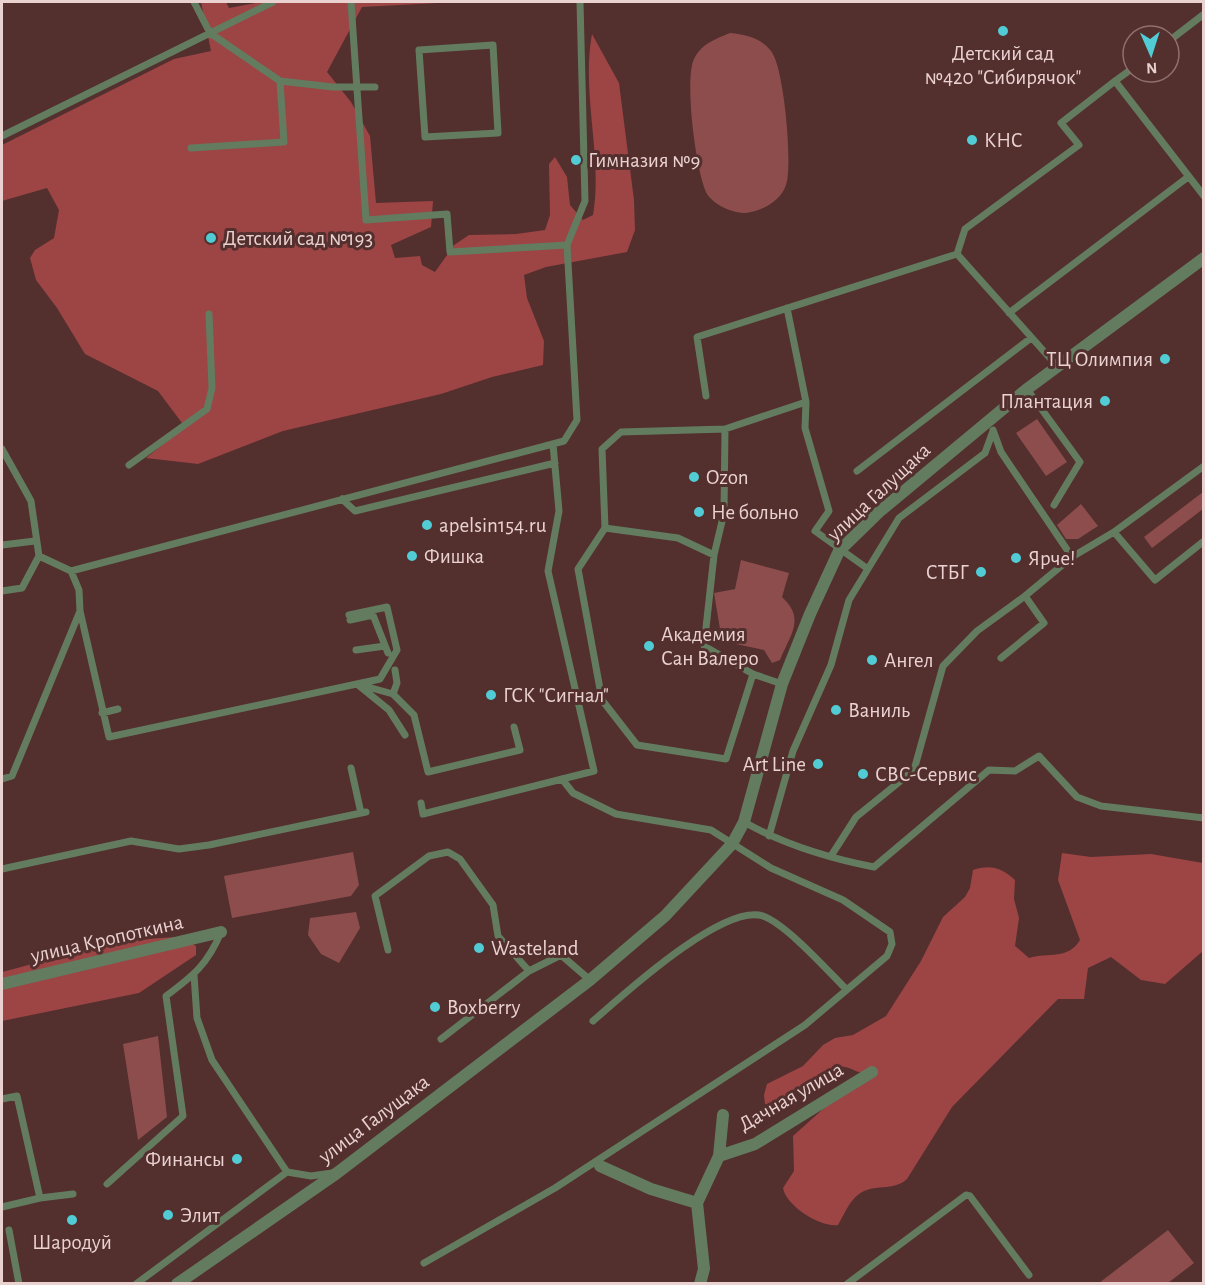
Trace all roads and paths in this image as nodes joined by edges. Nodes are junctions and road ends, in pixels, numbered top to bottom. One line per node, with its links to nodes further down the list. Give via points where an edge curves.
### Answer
1 (194, 2): 7 (lane)
2 (273, 2): 7 (lane)
3 (351, 2): 13 (lane)
4 (580, 2): 18 (lane, via 585,201)
5 (1203, 14): 6 (lane)
6 (1181, 31)
7 (210, 33): 10 (lane); 14 (lane)
8 (493, 45): 8 (lane, via 419,50 425,137 498,133)
9 (1121, 77): 11 (lane)
10 (280, 81): 13 (lane); 15 (lane, via 284,142)
11 (1115, 81): 16 (lane); 19 (lane, via 1061,123 1079,145 965,229)
12 (375, 87): 13 (lane)
13 (357, 88): 18 (lane, via 366,220 447,214 450,252)
14 (2, 136)
15 (191, 148)
16 (1188, 177): 17 (lane); 22 (lane)
17 (1203, 196)
18 (567, 245): 31 (lane, via 577,420 564,441)
19 (957, 254): 21 (lane); 22 (lane)
20 (1203, 258): 25 (street, улица Галущака)
21 (786, 308): 27 (lane, via 697,337); 28 (lane)
22 (1008, 313): 24 (lane)
23 (209, 314): 34 (lane, via 212,388 207,409)
24 (1031, 338): 25 (lane); 36 (lane)
25 (1057, 366): 26 (street, улица Галущака)
26 (1027, 389): 29 (street, улица Галущака); 38 (lane, via 1080,462)
27 (706, 396)
28 (806, 402): 30 (lane); 44 (lane, via 805,428 829,511 815,531)
29 (991, 426): 44 (street, улица Галущака, via 879,512); 47 (lane, via 1001,452); 48 (lane, via 985,453 899,518)
30 (725, 429): 39 (lane, via 621,432 602,449); 45 (lane, via 724,513)
31 (553, 444): 33 (lane); 37 (lane)
32 (2, 449): 41 (lane, via 31,501)
33 (555, 463): 37 (lane, via 355,511); 66 (lane, via 559,511 548,571 594,771)
34 (129, 465)
35 (1203, 466): 40 (lane)
36 (857, 471)
37 (342, 499): 49 (lane)
38 (1054, 505)
39 (605, 528): 45 (lane, via 678,538); 56 (lane, via 578,569 602,700 637,745 726,759)
40 (1114, 532): 42 (lane, via 1155,580); 47 (lane)
41 (35, 541): 43 (lane); 46 (lane)
42 (1203, 541)
43 (2, 545)
44 (839, 551): 48 (lane); 58 (street, улица Галущака)
45 (714, 555): 56 (lane, via 704,646)
46 (39, 556): 49 (lane); 50 (lane, via 22,588)
47 (1072, 557): 51 (lane)
48 (868, 569): 70 (lane, via 849,600 831,665 793,751)
49 (71, 572): 52 (lane, via 79,591)
50 (2, 591)
51 (1025, 596): 54 (lane, via 1044,623); 72 (lane, via 977,631 943,666 914,770 856,818)
52 (80, 611): 61 (lane); 65 (lane, via 12,776)
53 (356, 650): 57 (lane, via 386,650 373,615 349,617 387,607 397,650 380,679)
54 (1001, 658)
55 (395, 670): 59 (lane, via 397,683)
56 (753, 674): 58 (lane)
57 (357, 684): 59 (lane); 61 (lane, via 109,737); 63 (lane, via 389,710)
58 (782, 684): 69 (street, улица Галущака)
59 (393, 694): 62 (lane, via 414,715 428,772 520,750)
60 (118, 709): 61 (lane)
61 (102, 713)
62 (514, 727)
63 (405, 735)
64 (351, 768): 73 (lane, via 364,812 179,849 131,841)
65 (2, 778)
66 (562, 779): 67 (lane, via 423,814); 71 (lane, via 573,794 616,814 711,830)
67 (421, 803)
68 (1203, 818): 72 (lane, via 1101,806 1077,797 1039,756 1015,771 989,771 874,867)
69 (744, 822): 70 (lane); 71 (street, улица Галущака)
70 (769, 836): 72 (lane)
71 (732, 844): 78 (street, улица Галущака, via 665,916); 80 (lane, via 771,868 843,900 890,932 892,944 887,956)
72 (831, 856)
73 (2, 870)
74 (220, 932): 77 (lane, via 212,954); 79 (street, улица Кропоткина)
75 (388, 950): 76 (lane, via 375,896 429,856 448,852 460,859 493,905 498,936)
76 (529, 971): 78 (lane, via 561,955); 82 (lane)
77 (194, 975): 88 (lane, via 197,1018 212,1060); 90 (lane, via 166,996 183,1116)
78 (590, 980): 89 (street, улица Галущака)
79 (2, 984)
80 (846, 989): 81 (lane, via 778,924 761,915 730,920 672,954); 96 (lane, via 805,1025 555,1188)
81 (593, 1021)
82 (441, 1039)
83 (872, 1072): 86 (street, Дачная улица, via 755,1144)
84 (2, 1099): 92 (lane, via 17,1096)
85 (723, 1115): 86 (street)
86 (719, 1156): 93 (street)
87 (600, 1166): 93 (street, via 651,1189)
88 (288, 1172): 89 (lane, via 311,1176); 99 (lane)
89 (337, 1173): 100 (street, улица Галущака)
90 (107, 1184)
91 (73, 1194): 92 (lane)
92 (40, 1198): 94 (lane)
93 (697, 1203): 101 (street, via 704,1269)
94 (2, 1208)
95 (9, 1230): 98 (lane)
96 (424, 1263)
97 (1029, 1275): 102 (lane, via 966,1195)
98 (19, 1284)
99 (136, 1284)
100 (177, 1284)
101 (700, 1284)
102 (847, 1284)

